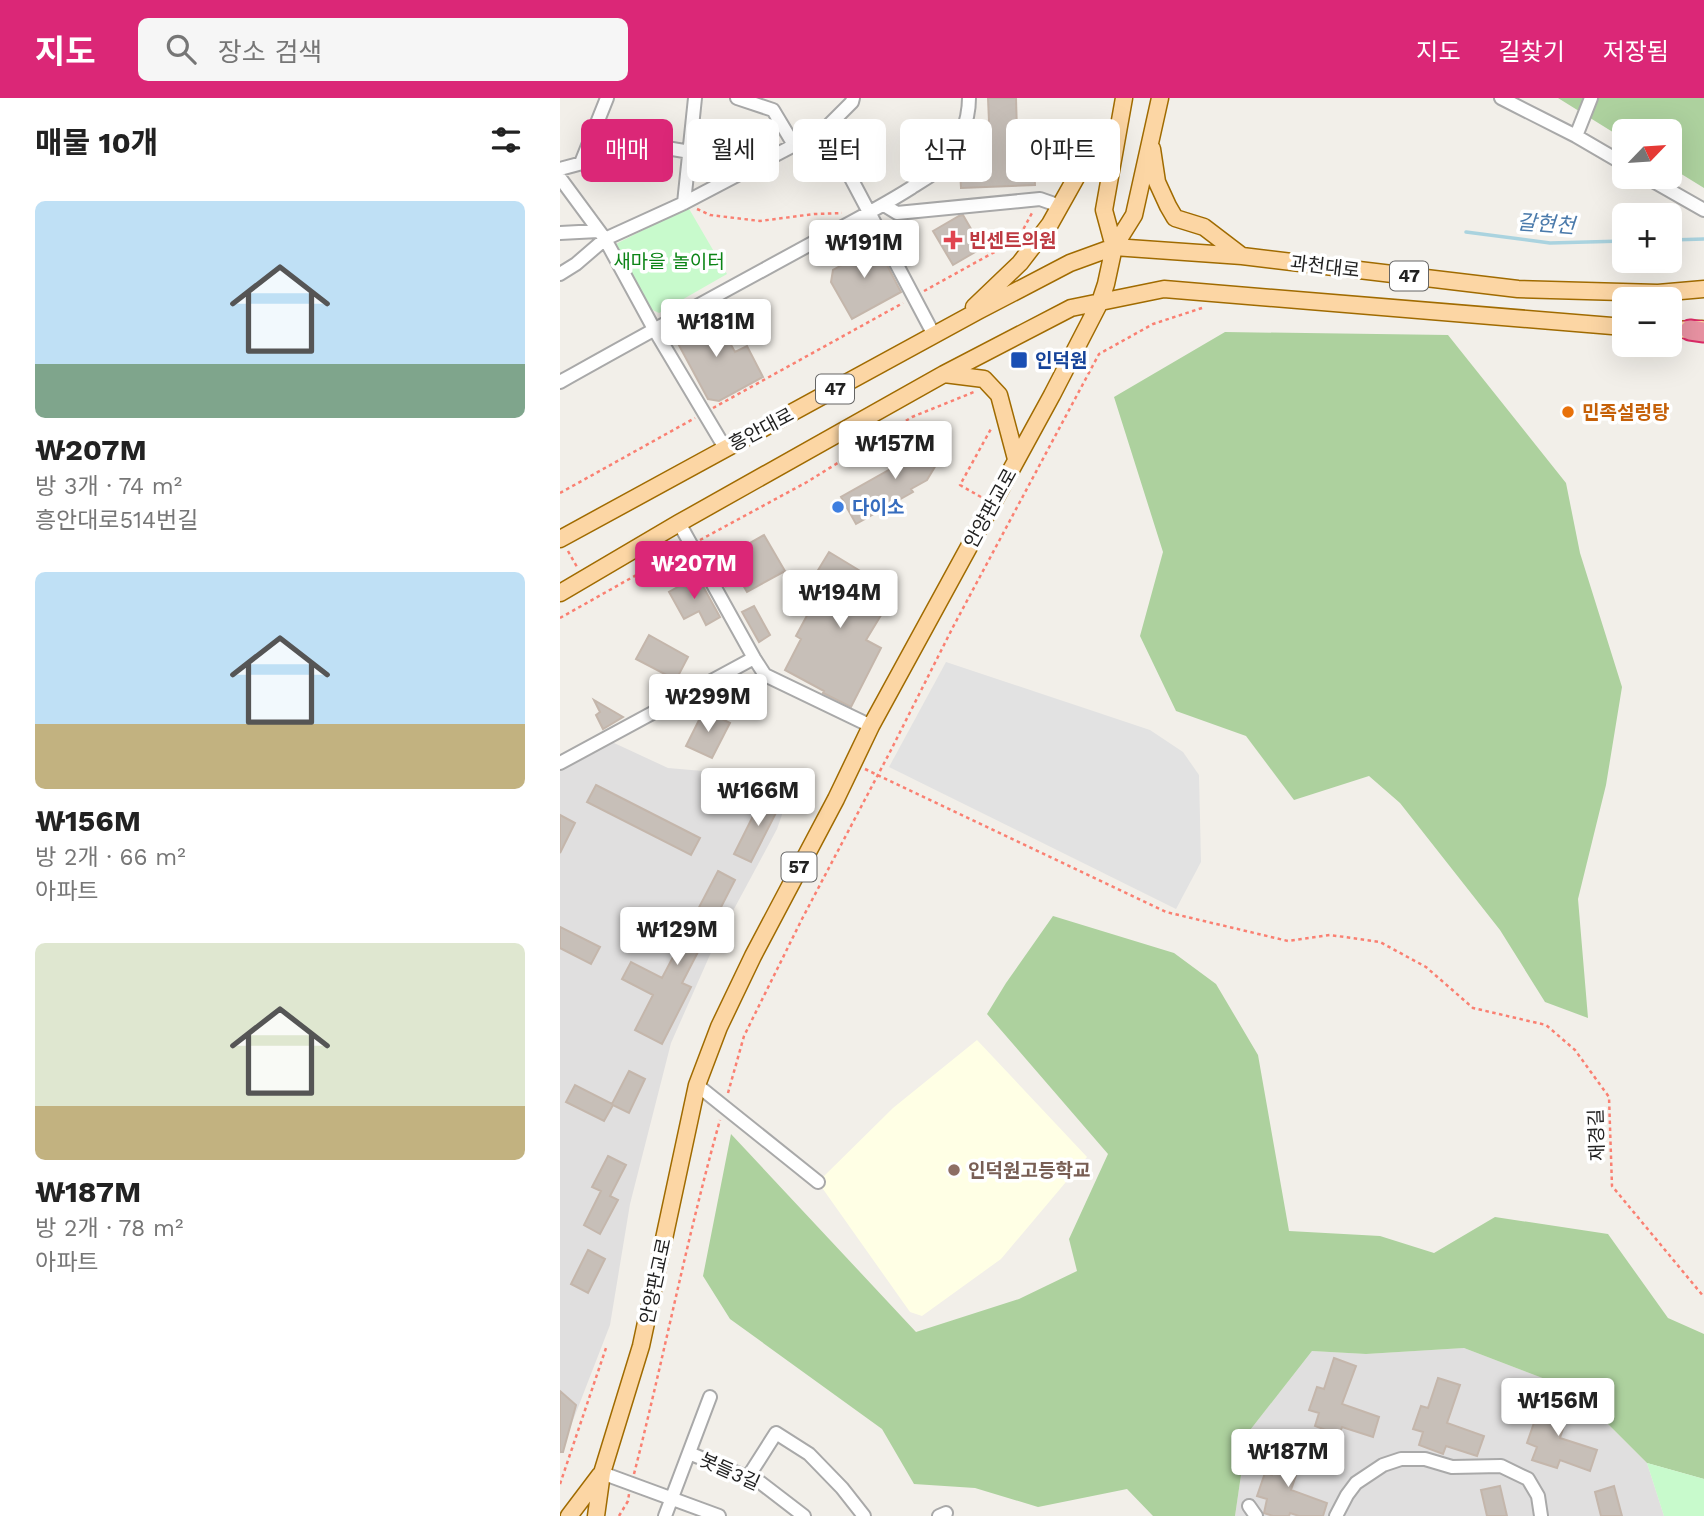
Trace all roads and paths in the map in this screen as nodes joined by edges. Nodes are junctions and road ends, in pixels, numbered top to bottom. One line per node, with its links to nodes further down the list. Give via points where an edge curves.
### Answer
1 (607, 98): 10 (street)
2 (695, 98): 11 (street)
3 (737, 98): 16 (street, via 773,110)
4 (853, 98): 12 (street)
5 (970, 98): 29 (street, via 963,131 941,167)
6 (1124, 98): 13 (main road, 57)
7 (1160, 98): 15 (main road, 57)
8 (1501, 98): 14 (street)
9 (1591, 98): 14 (street)
10 (599, 119)
11 (693, 119)
12 (835, 119)
13 (1120, 121)
14 (1576, 136): 18 (street)
15 (1151, 138): 36 (main road, 57, via 1134,215); 37 (main road, via 1157,181 1175,218 1204,227)
16 (793, 143)
17 (793, 146): 28 (street)
18 (1612, 157)
19 (581, 163): 20 (street)
20 (560, 169)
21 (560, 178): 35 (street)
22 (687, 178): 28 (street)
23 (852, 182): 33 (street)
24 (1074, 182): 30 (main road)
25 (1109, 182): 36 (main road, 57, via 1104,210)
26 (1667, 189): 31 (street)
27 (1040, 199): 29 (street, via 897,212); 30 (street); 40 (path, via 1018,240)
28 (684, 203): 32 (path, via 710,215 760,221); 35 (street)
29 (884, 205): 33 (street)
30 (1060, 206): 43 (main road, via 1020,263)
31 (1704, 210)
32 (841, 213)
33 (868, 213): 40 (street); 45 (street)
34 (560, 233): 35 (street)
35 (601, 235): 38 (street, via 576,264); 45 (street)
36 (1114, 247): 37 (main road, 과천대로 / 47); 41 (main road, 안양판교로 / 57); 43 (main road, 흥안대로 / 47, via 1070,263)
37 (1242, 256): 39 (main road, 과천대로 / 47, via 1518,289 1658,293)
38 (560, 274)
39 (1704, 289)
40 (913, 297): 46 (street); 50 (path)
41 (1100, 302): 44 (main road, 과천대로 / 47, via 1164,289); 47 (main road, 47, via 1071,308); 53 (main road, 안양판교로 / 57)
42 (1209, 306): 65 (path, via 1153,324 1098,354)
43 (959, 321): 46 (main road, 흥안대로 / 47)
44 (1612, 326)
45 (654, 328): 48 (street); 50 (street)
46 (934, 335): 52 (main road, 흥안대로 / 47)
47 (944, 374): 53 (main road, via 984,379 999,395); 56 (main road, 47)
48 (560, 382)
49 (983, 388): 58 (path, via 912,417 807,482)
50 (704, 413): 52 (street); 54 (path)
51 (995, 422): 55 (path, via 960,485)
52 (725, 448): 57 (main road, 흥안대로 / 47)
53 (1016, 459): 55 (main road, 안양판교로 / 57)
54 (560, 493)
55 (992, 503): 62 (main road, 안양판교로 / 57)
56 (679, 523): 58 (street); 59 (main road, 47)
57 (560, 539)
58 (691, 545): 60 (path); 61 (street)
59 (560, 593)
60 (560, 618)
61 (754, 658): 62 (street, via 765,675); 63 (street)
62 (871, 726): 64 (main road, 안양판교로 / 57)
63 (560, 763)
64 (853, 764): 65 (path); 66 (main road, 안양판교로 / 57, via 753,956)
65 (877, 775): 67 (path, via 744,1036); 69 (path, 재경길, via 1166,912 1288,942 1330,935 1380,942 1426,967 1473,1008 1546,1026 1575,1050 1609,1097 1612,1186)
66 (697, 1086): 67 (street); 73 (main road, 안양판교로 / 57, via 641,1346)
67 (724, 1107): 68 (street); 75 (path)
68 (818, 1182)
69 (1704, 1297)
70 (606, 1348): 76 (path)
71 (710, 1397): 72 (street)
72 (689, 1453): 74 (street, 봇들3길); 77 (street)
73 (602, 1473): 75 (street); 78 (main road, 안양판교로 / 57); 79 (main road, 안양판교로 / 57)
74 (748, 1477): 83 (street, 봇들3길); 84 (street, via 776,1433 809,1454)
75 (632, 1484): 77 (street); 80 (path)
76 (560, 1485)
77 (671, 1499): 81 (street); 82 (street)
78 (569, 1516)
79 (597, 1516)
80 (618, 1516)
81 (665, 1516)
82 (719, 1516)
83 (804, 1516)
84 (864, 1516)
85 (1336, 1516): 86 (street, via 1356,1483 1383,1465 1424,1459 1452,1467 1501,1466 1528,1479 1538,1496)
86 (1541, 1516)

